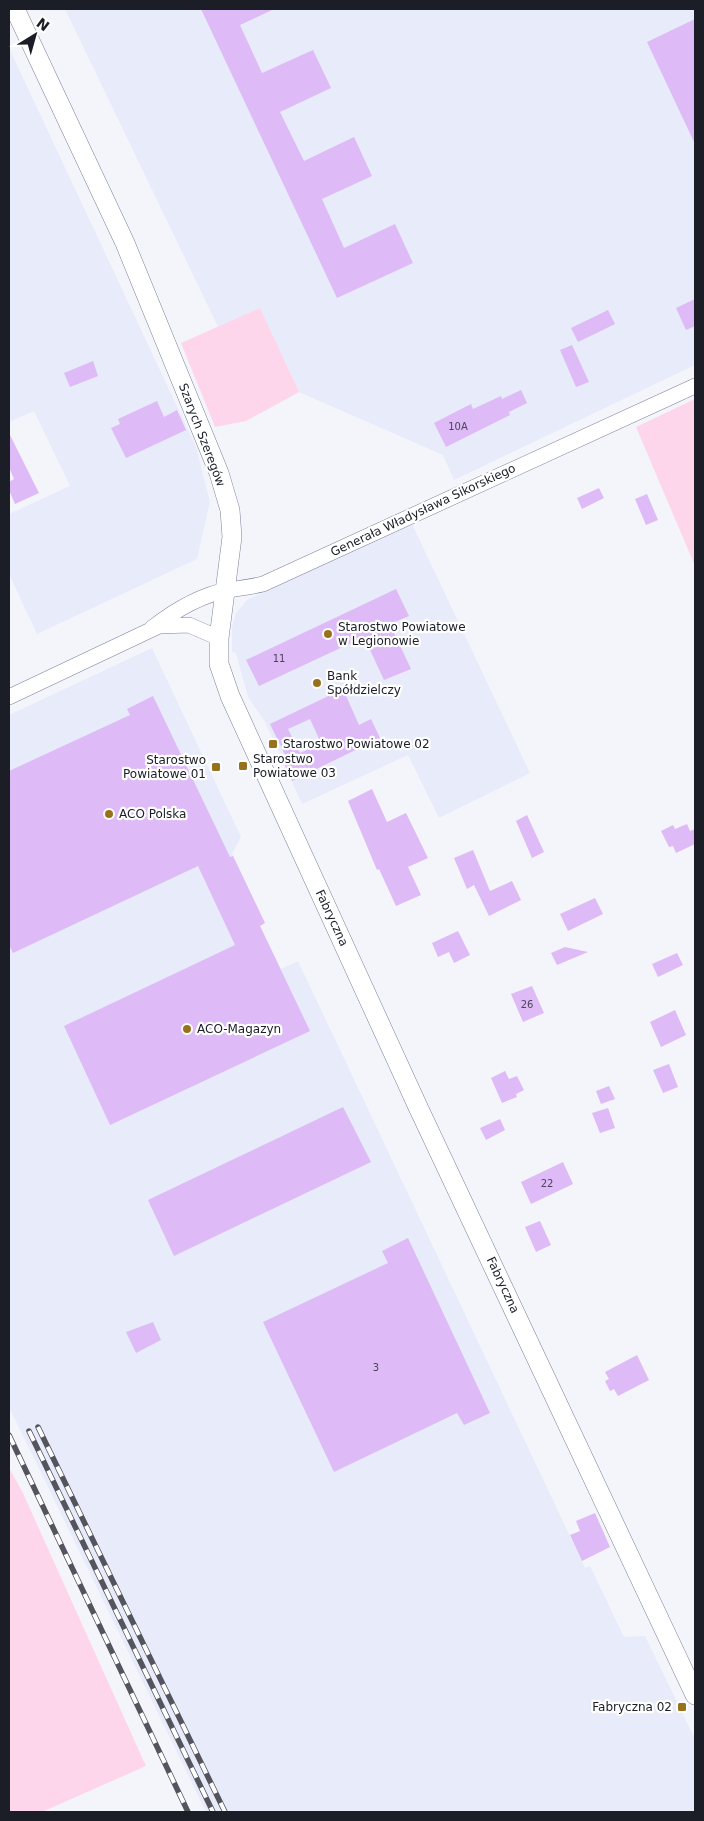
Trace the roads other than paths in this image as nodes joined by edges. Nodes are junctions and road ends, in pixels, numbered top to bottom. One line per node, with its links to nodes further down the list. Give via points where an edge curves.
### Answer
1 (15, 9): 3 (street, Szarych Szeregów, via 125,244 219,473 230,510 232,537)
2 (695, 386): 3 (street, Generała Władysława Sikorskiego, via 263,584)
3 (226, 590): 4 (street, Generała Władysława Sikorskiego, via 190,603); 5 (street, Szarych Szeregów)
4 (152, 628): 5 (street, Generała Władysława Sikorskiego, via 189,625); 6 (street, Generała Władysława Sikorskiego)
5 (219, 638): 7 (street, Szarych Szeregów, via 219,664 230,696)
6 (9, 697)
7 (313, 875): 8 (street, Fabryczna, via 418,1107)
8 (695, 1695)

